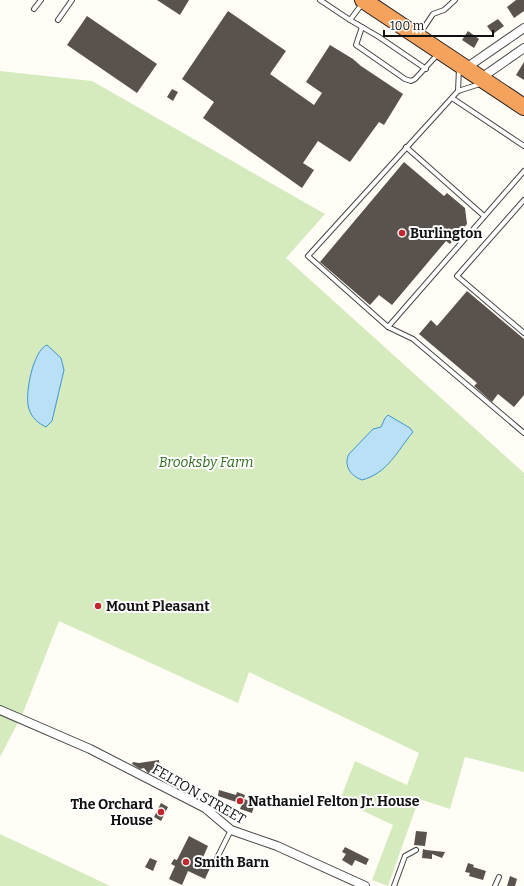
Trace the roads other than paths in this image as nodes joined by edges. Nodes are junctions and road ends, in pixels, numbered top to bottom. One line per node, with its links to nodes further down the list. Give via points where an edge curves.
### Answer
1 (41, 0): 6 (lane)
2 (72, 0): 7 (lane)
3 (320, 0): 8 (lane)
4 (364, 0): 8 (lane); 11 (highway)
5 (455, 0): 11 (lane, via 444,10 433,14)
6 (34, 10)
7 (58, 20)
8 (350, 20): 9 (lane)
9 (362, 27): 15 (lane); 15 (lane, via 356,45 405,80 415,80)
10 (524, 28): 14 (street)
11 (418, 37): 13 (highway)
12 (524, 48): 16 (street)
13 (440, 51): 14 (highway); 15 (lane)
14 (462, 66): 16 (highway); 17 (lane)
15 (426, 69)
16 (484, 80): 17 (lane); 19 (highway)
17 (458, 91): 18 (lane)
18 (452, 98): 20 (lane); 21 (lane)
19 (524, 107)
20 (524, 146)
21 (406, 147): 24 (lane); 25 (lane, via 308,256)
22 (524, 171): 24 (lane)
23 (524, 200): 26 (lane, via 457,276)
24 (484, 216): 25 (lane)
25 (388, 327): 27 (lane, via 414,339)
26 (524, 333)
27 (524, 433)
28 (0, 710): 29 (street, FELTON STREET, via 90,749 205,808)
29 (231, 830): 31 (lane); 33 (street, FELTON STREET, via 277,846)
30 (416, 850): 34 (lane, via 405,856)
31 (217, 858)
32 (499, 876): 35 (lane)
33 (365, 886)
34 (394, 886)
35 (496, 886)

